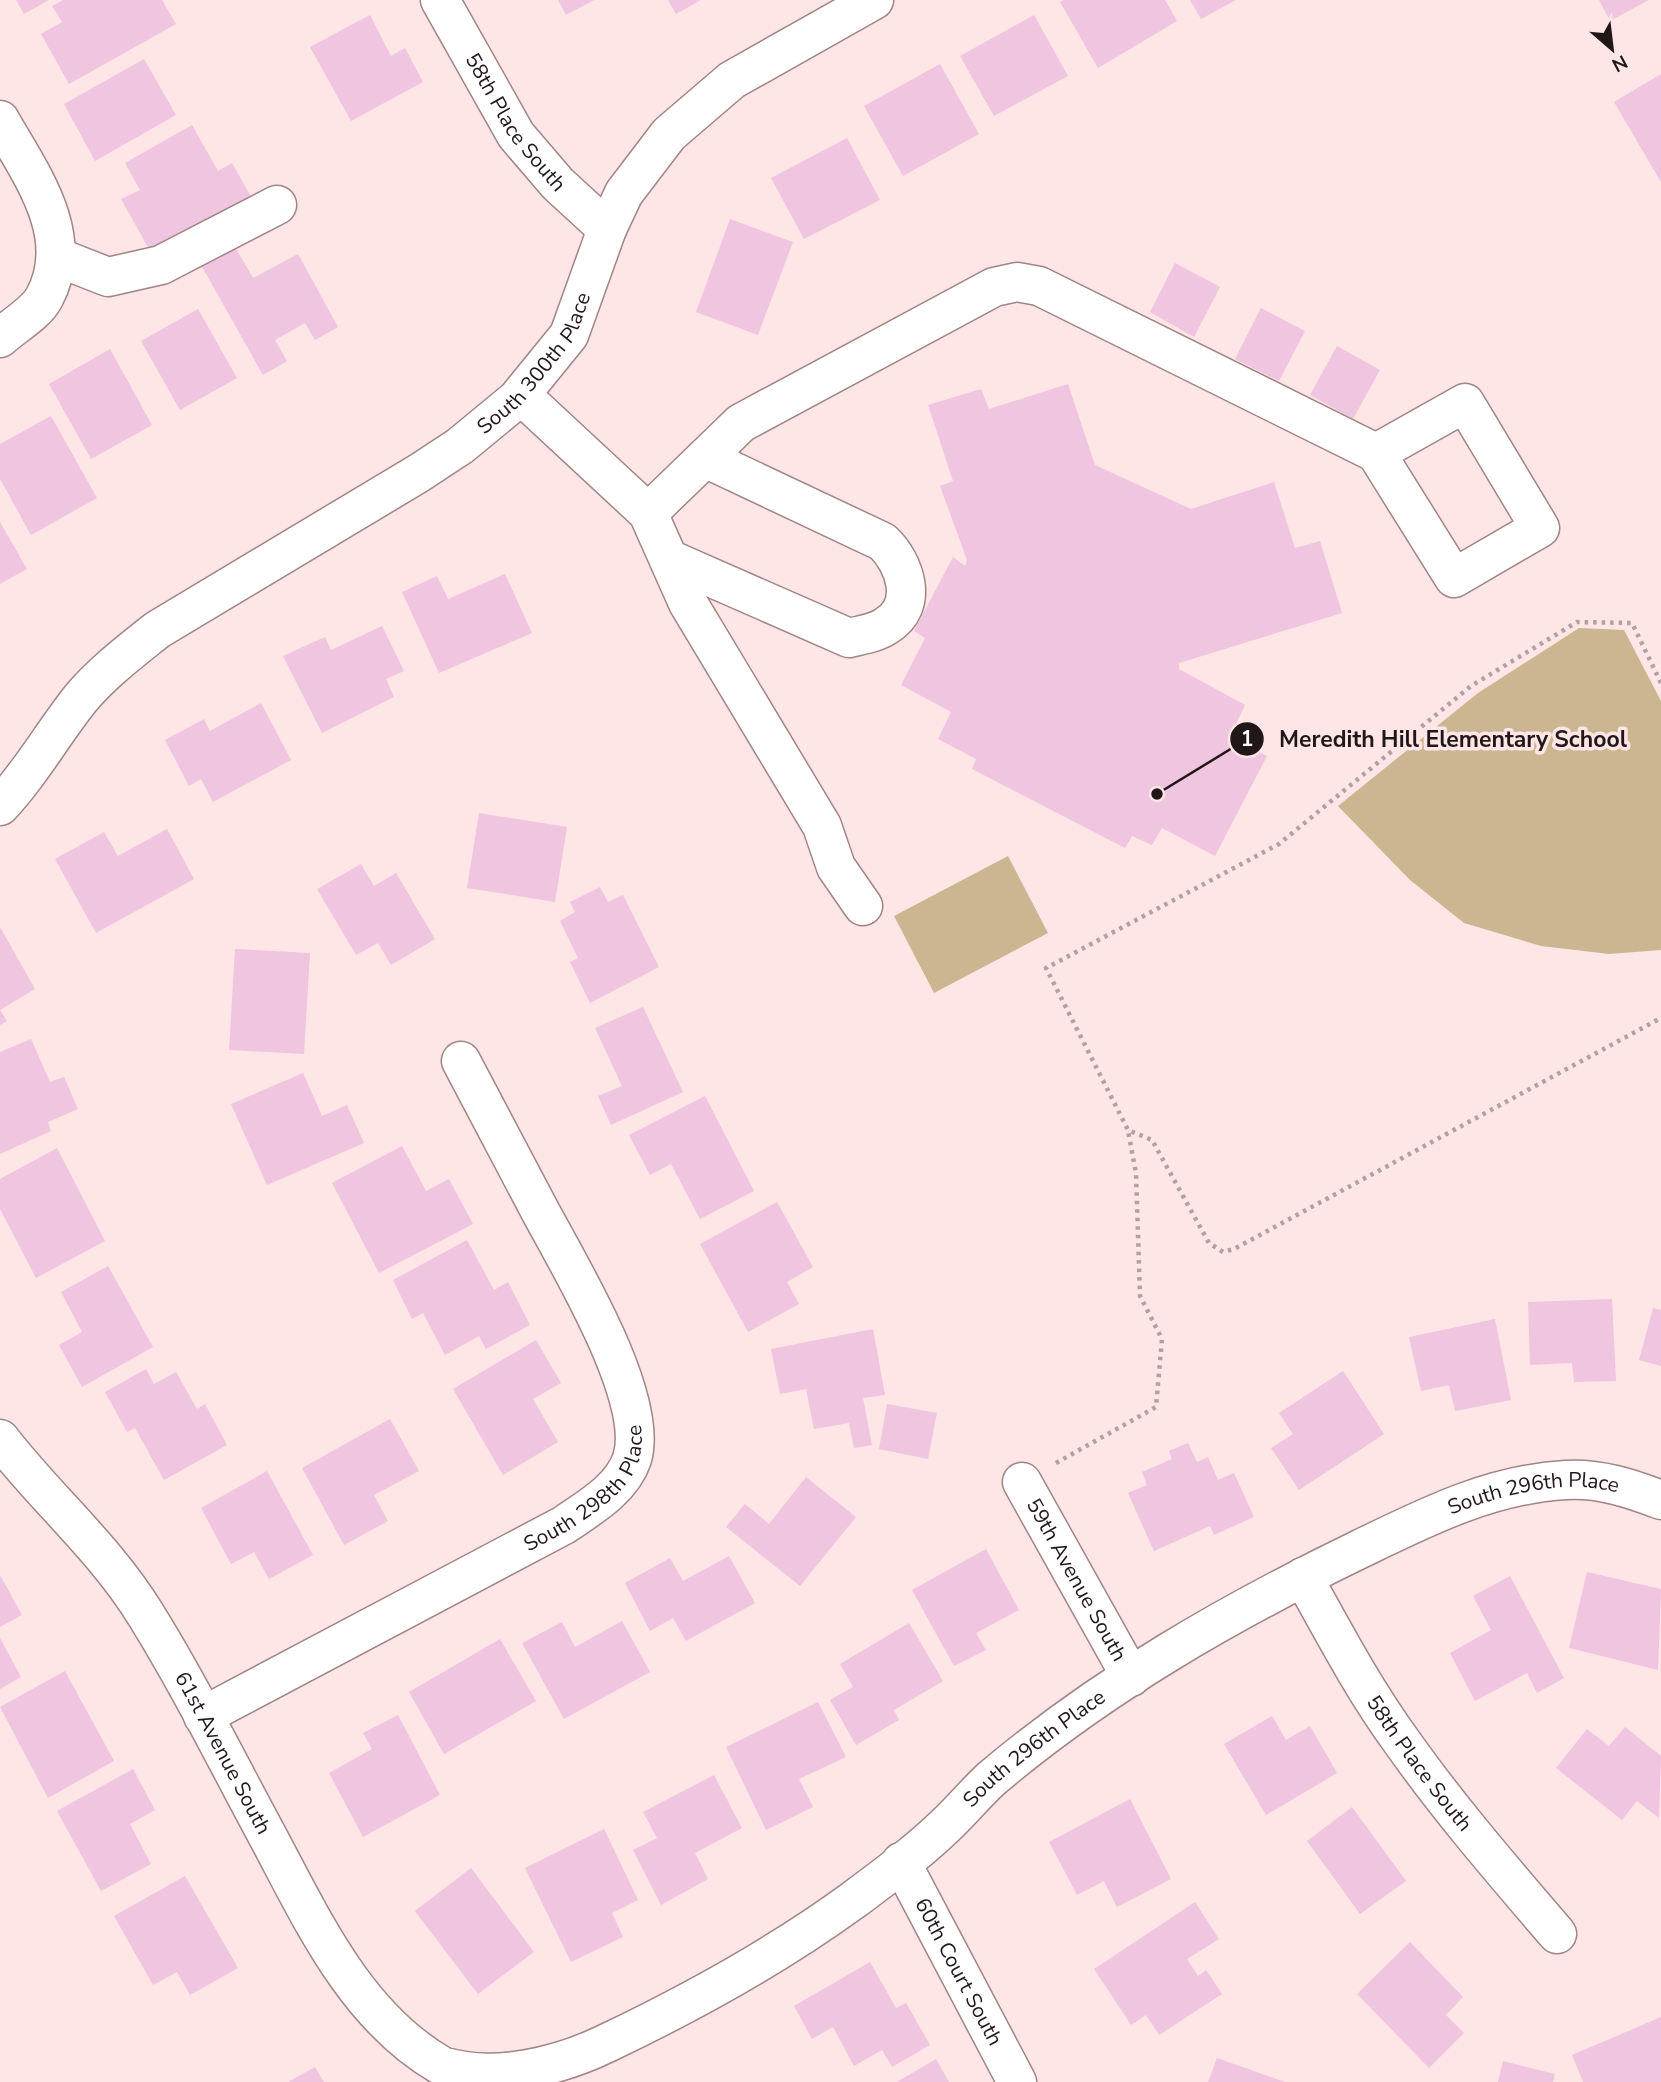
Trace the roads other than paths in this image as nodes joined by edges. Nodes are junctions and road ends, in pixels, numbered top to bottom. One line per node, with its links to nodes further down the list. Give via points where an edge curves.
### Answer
1 (440, 0): 5 (street, 58th Place South, via 516,135 558,184)
2 (874, 0): 5 (street, South 300th Place, via 768,58 700,105 644,163)
3 (0, 120): 6 (street, via 50,208)
4 (277, 205): 6 (street, via 161,265 108,277)
5 (607, 229): 8 (street, South 300th Place, via 569,335)
6 (57, 257): 7 (street, via 43,300)
7 (0, 338)
8 (521, 395): 11 (street); 13 (street, South 300th Place, via 460,446 158,630 120,659 82,698)
9 (1376, 453): 9 (street, via 1454,578 1540,528 1465,403); 10 (street, via 1039,286 1017,282 994,287 741,424)
10 (705, 458): 11 (street); 12 (street, via 883,541 902,564 906,596 897,617 886,627 849,638)
11 (648, 513): 12 (street)
12 (669, 559): 14 (street, via 688,603 822,826 836,867)
13 (0, 806)
14 (863, 906)
15 (461, 1061): 21 (street, South 298th Place, via 588,1303 619,1372 633,1418 631,1459 614,1488 564,1525)
16 (0, 1439): 21 (street, 61st Avenue South, via 104,1554 145,1613)
17 (1022, 1482): 20 (street, 59th Avenue South)
18 (1661, 1500): 19 (street, South 296th Place, via 1590,1480 1509,1488 1448,1507)
19 (1303, 1577): 20 (street, South 296th Place, via 1176,1645); 23 (street, 58th Place South, via 1401,1741 1475,1839)
20 (1131, 1678): 22 (street, South 296th Place, via 989,1781)
21 (203, 1716): 24 (street, 61st Avenue South, via 353,1985)
22 (901, 1862): 24 (street, South 296th Place, via 803,1935 699,1999 576,2058 503,2080); 25 (street, 60th Court South)
23 (1558, 1934)
24 (438, 2074)
25 (1017, 2082)

